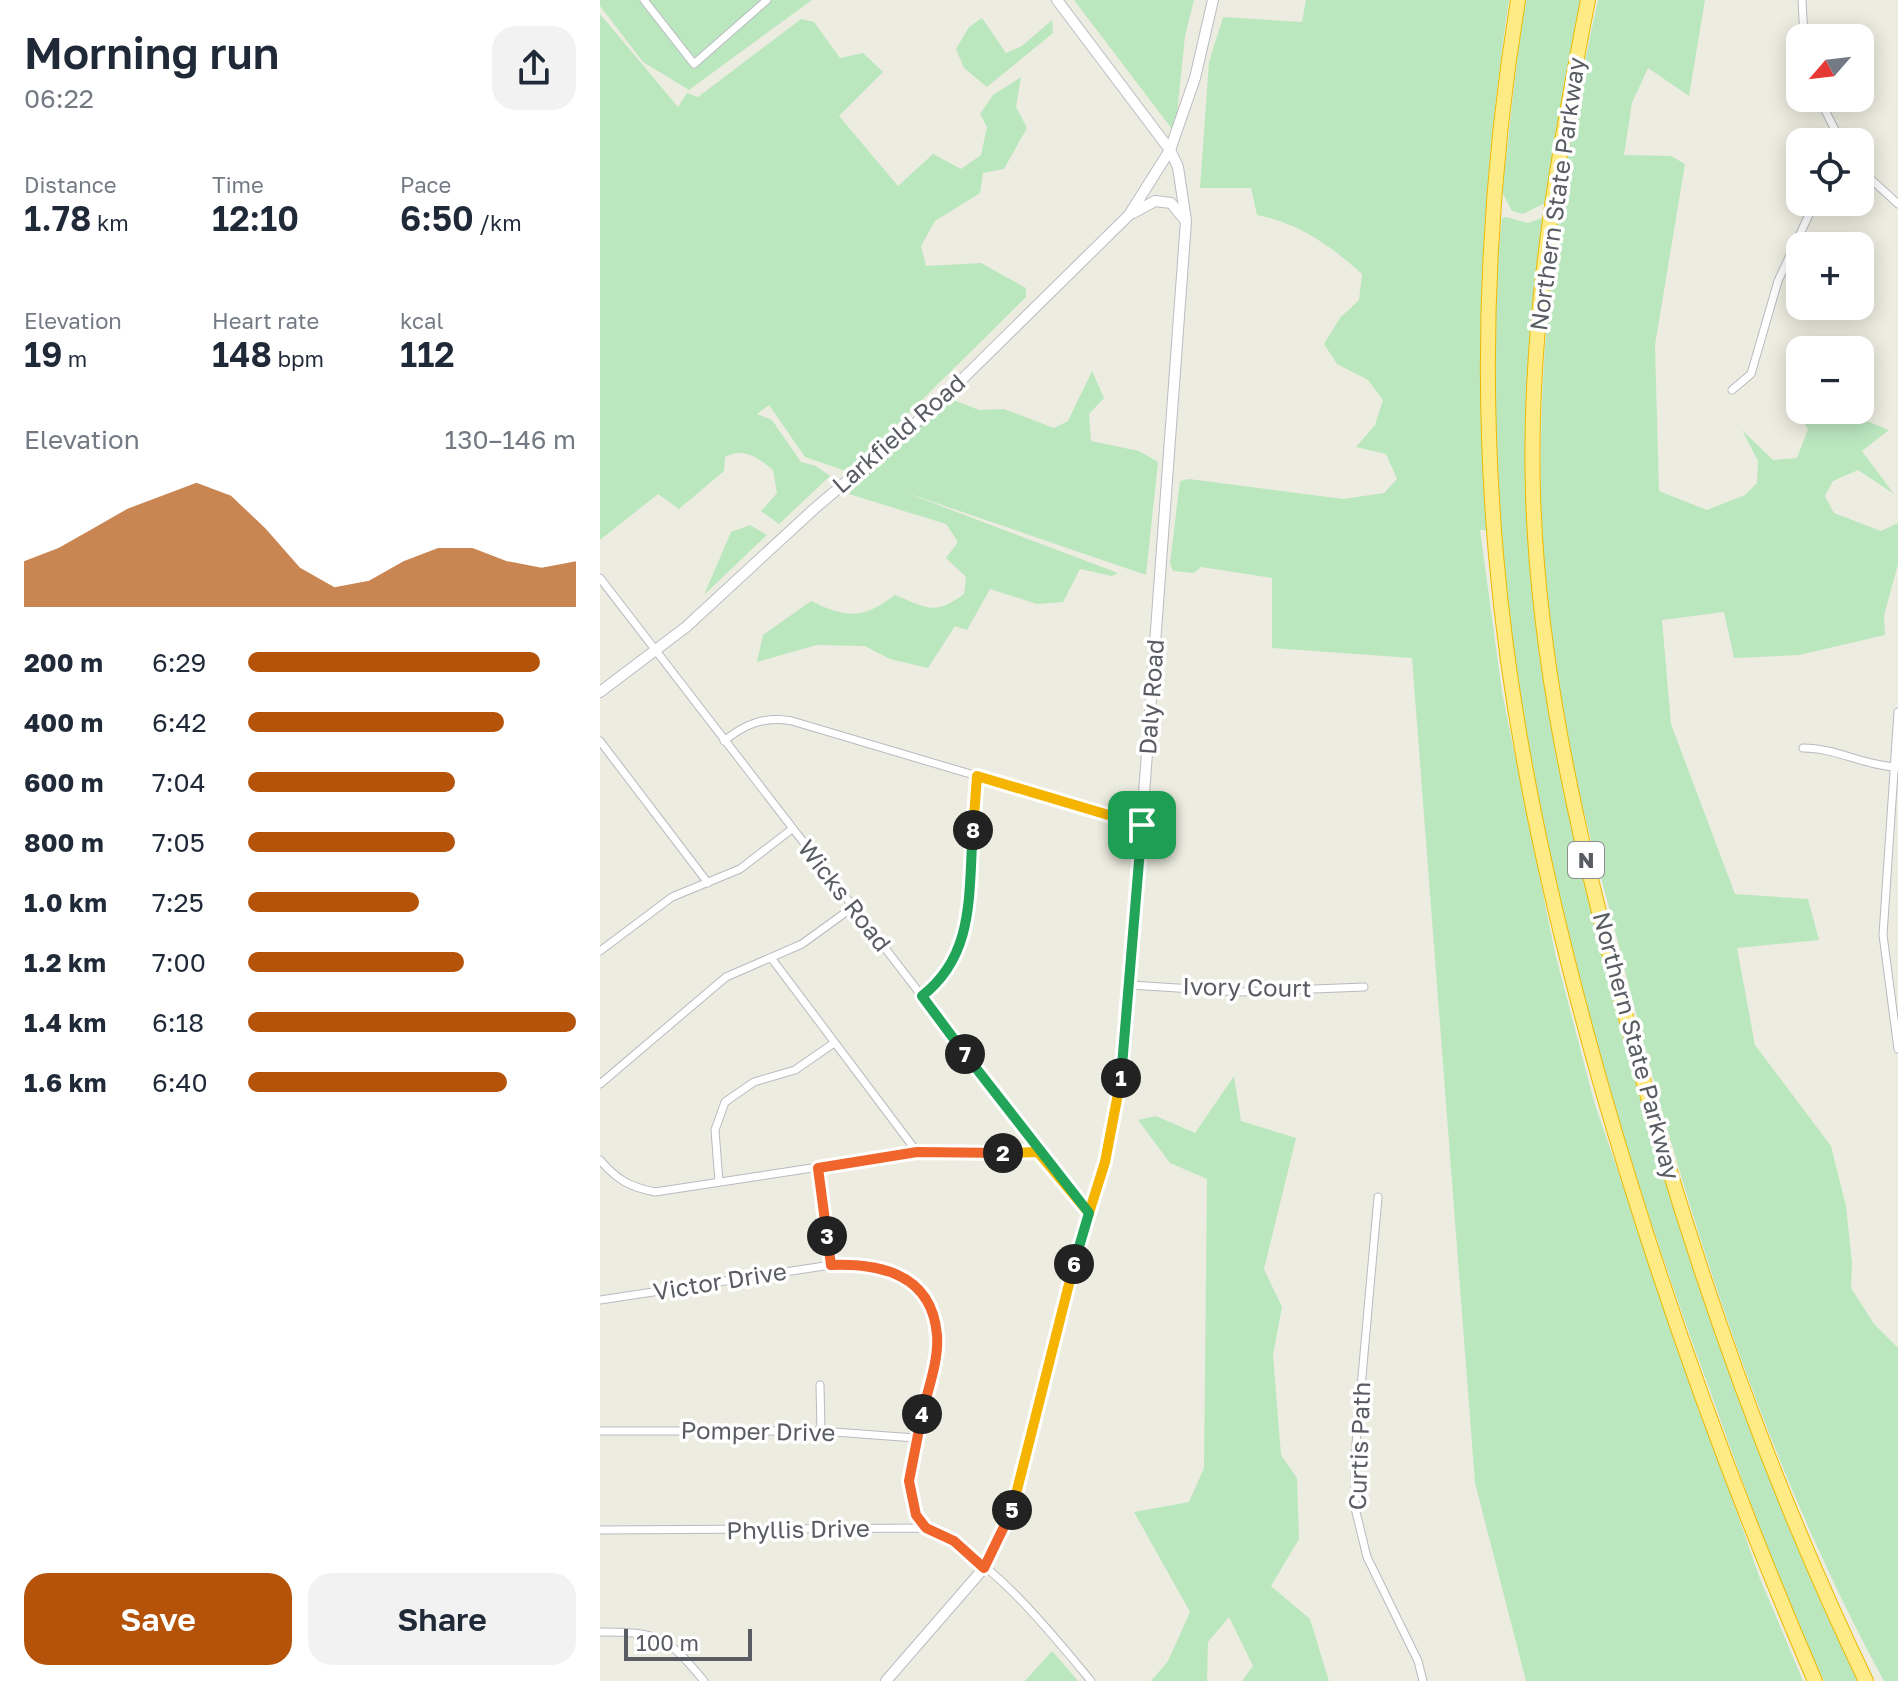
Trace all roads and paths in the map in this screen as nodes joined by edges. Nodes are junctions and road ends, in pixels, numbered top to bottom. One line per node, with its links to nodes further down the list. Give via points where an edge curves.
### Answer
1 (644, 0): 7 (street, via 694,64)
2 (1057, 0): 9 (street)
3 (1213, 0): 9 (street, via 1195,78)
4 (1518, 0): 58 (highway, Northern State Parkway / N, via 1494,195 1488,366 1496,553 1520,745 1570,967 1630,1184 1715,1433)
5 (1588, 0): 59 (highway, Northern State Parkway / N, via 1549,221 1533,400 1536,557 1554,708 1608,949 1698,1262 1777,1483)
6 (1802, 0): 8 (street)
7 (765, 1)
8 (1803, 24)
9 (1170, 150): 12 (street, Larkfield Road); 14 (street, Daly Road, via 1178,167)
10 (1874, 182): 11 (street)
11 (1898, 204)
12 (1129, 215): 14 (street, via 1155,201 1171,203); 17 (street, Larkfield Road, via 932,409)
13 (1808, 216): 15 (street, via 1778,281 1751,374)
14 (1186, 221): 25 (street, Daly Road)
15 (1732, 390)
16 (600, 578): 17 (street, Wicks Road)
17 (655, 651): 18 (street, Larkfield Road); 21 (street, Wicks Road)
18 (600, 692)
19 (1898, 712): 23 (street)
20 (600, 741): 27 (street)
21 (724, 741): 24 (street, via 753,722 775,718); 26 (street, Wicks Road)
22 (1803, 748): 23 (street, via 1826,748)
23 (1895, 767): 35 (street, via 1883,935)
24 (977, 776): 25 (street); 33 (street, via 960,951 938,984)
25 (1142, 825): 31 (street, Daly Road)
26 (792, 829): 27 (street, via 740,869); 28 (street, Wicks Road)
27 (708, 883): 29 (street, via 672,897)
28 (853, 907): 30 (street); 33 (street, Wicks Road)
29 (600, 951)
30 (772, 959): 34 (street); 36 (street, via 726,977)
31 (1131, 985): 32 (street, Ivory Court, via 1239,992); 43 (street, Daly Road, via 1117,1110)
32 (1364, 987)
33 (922, 996): 38 (street, Wicks Road)
34 (834, 1043): 37 (street); 41 (street, via 795,1070 754,1082 725,1102 715,1130)
35 (1898, 1049)
36 (600, 1084)
37 (917, 1152): 38 (street); 40 (street)
38 (1038, 1152): 43 (street, Wicks Road)
39 (600, 1160): 41 (street, via 618,1180 655,1192)
40 (818, 1168): 41 (street); 44 (street)
41 (719, 1182)
42 (1378, 1197): 57 (street, Curtis Path, via 1355,1508 1367,1557)
43 (1089, 1213): 52 (street, Daly Road, via 1011,1514)
44 (831, 1265): 45 (street, Victor Drive); 49 (street, Victor Drive, via 887,1269 925,1296 937,1336)
45 (600, 1300)
46 (820, 1385): 48 (street)
47 (600, 1431): 48 (street, Pomper Drive)
48 (821, 1431): 49 (street, Pomper Drive)
49 (915, 1438): 50 (street, Victor Drive, via 909,1481 916,1515)
50 (926, 1528): 51 (street, Phyllis Drive); 52 (street, Phyllis Drive, via 954,1541)
51 (600, 1530)
52 (984, 1568): 55 (street, Daly Road); 56 (street, Phyllis Drive, via 1039,1619)
53 (600, 1632): 54 (street, via 658,1636)
54 (704, 1681)
55 (886, 1681)
56 (1091, 1681)
57 (1423, 1681)
58 (1815, 1681)
59 (1866, 1681)

